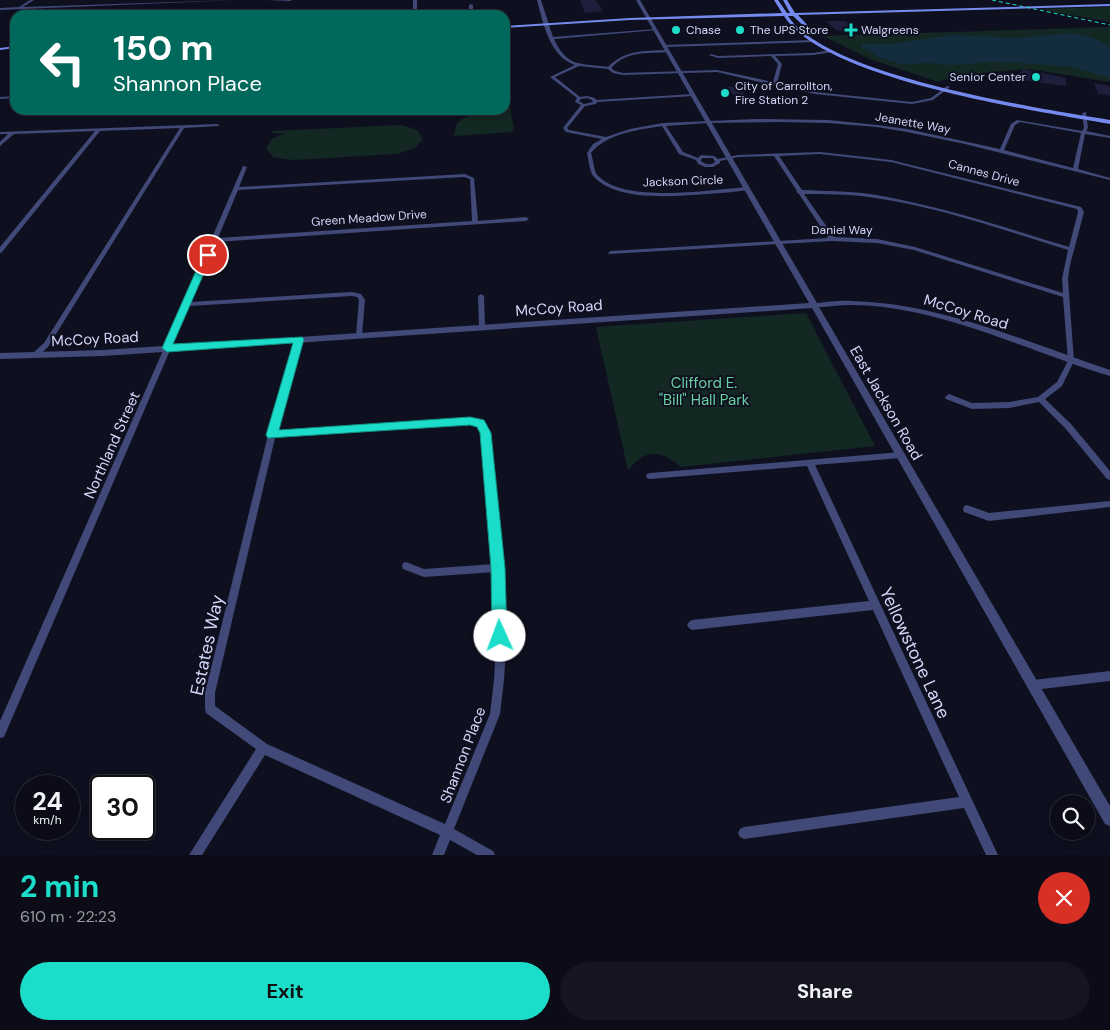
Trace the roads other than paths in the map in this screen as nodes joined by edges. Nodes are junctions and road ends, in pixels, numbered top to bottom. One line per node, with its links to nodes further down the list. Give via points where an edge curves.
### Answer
1 (32, 0): 12 (street)
2 (235, 0): 12 (street)
3 (269, 0): 4 (street)
4 (290, 0)
5 (539, 0): 20 (street)
6 (638, 0): 19 (street, East Jackson Road)
7 (776, 0): 16 (main road)
8 (785, 0): 17 (main road)
9 (1110, 3): 11 (main road); 14 (main road)
10 (471, 5): 15 (street)
11 (991, 5): 14 (main road); 17 (main road)
12 (20, 8): 13 (street)
13 (0, 9)
14 (963, 9): 17 (main road)
15 (471, 10)
16 (781, 12): 17 (main road); 18 (main road); 18 (main road); 25 (main road)
17 (791, 12): 24 (main road)
18 (713, 14): 19 (main road); 19 (main road)
19 (648, 17): 20 (main road); 22 (street, East Jackson Road)
20 (545, 22): 21 (main road); 23 (street)
21 (510, 25)
22 (656, 30): 23 (street); 26 (street, East Jackson Road)
23 (552, 38): 30 (street, via 563,57)
24 (824, 40): 25 (main road); 34 (main road, via 874,65)
25 (815, 41): 26 (street); 27 (main road)
26 (666, 49): 31 (street, via 627,54 617,58); 32 (street, East Jackson Road)
27 (831, 51): 29 (street); 34 (main road, via 870,67)
28 (711, 55): 29 (street)
29 (772, 55): 33 (street, via 780,64)
30 (578, 65): 31 (street); 36 (street, via 552,78)
31 (609, 68): 32 (street, via 623,74)
32 (679, 71): 33 (street, via 717,71); 35 (street, East Jackson Road)
33 (774, 85): 34 (street, via 846,98 912,103 932,99)
34 (946, 89): 39 (main road)
35 (693, 95): 37 (street); 41 (street, East Jackson Road)
36 (579, 98): 37 (street); 38 (street, via 578,103)
37 (595, 101): 38 (street)
38 (584, 105): 51 (street, via 565,128)
39 (1084, 115): 40 (main road); 42 (main road); 49 (street, via 1086,128)
40 (1110, 117)
41 (708, 122): 43 (street, Jackson Circle); 53 (street, Jeanette Way, via 781,119 845,122 932,135); 55 (street, East Jackson Road)
42 (1110, 122)
43 (663, 124): 51 (street, Jackson Circle, via 642,127); 56 (street, via 681,153)
44 (217, 125): 45 (street)
45 (183, 126): 46 (street); 81 (street, via 46,345)
46 (98, 130): 47 (street); 70 (street)
47 (14, 132): 48 (street); 52 (street)
48 (0, 133)
49 (1083, 133): 50 (street); 53 (street, via 1016,122); 59 (street)
50 (1110, 137)
51 (607, 139): 62 (street, Jackson Circle, via 589,153 595,176 615,189 666,194)
52 (0, 145)
53 (1001, 152): 59 (street, Jeanette Way)
54 (775, 154): 55 (street, Cannes Drive); 63 (street); 69 (street, Cannes Drive, via 847,155 892,160 1079,208 1081,212)
55 (730, 158): 57 (street, Cannes Drive); 62 (street, East Jackson Road)
56 (698, 159): 57 (street, via 707,156); 57 (street, via 701,164 710,166)
57 (718, 160)
58 (245, 167): 61 (street, Northland Street)
59 (1075, 170): 60 (street, Jeanette Way)
60 (1110, 179)
61 (236, 189): 65 (street, via 465,175 472,178); 67 (street, Northland Street)
62 (747, 189): 68 (street, East Jackson Road)
63 (799, 192): 66 (street); 69 (street, via 850,192 906,201)
64 (526, 219): 65 (street, Green Meadow Drive)
65 (475, 222): 67 (street, Green Meadow Drive)
66 (832, 239): 68 (street, Daniel Way); 73 (street, Daniel Way, via 895,244)
67 (214, 240): 74 (street, Northland Street)
68 (778, 244): 71 (street, Daniel Way); 75 (street, East Jackson Road)
69 (1071, 248): 73 (street, Cannes Drive, via 1065,279)
70 (0, 250)
71 (611, 254)
72 (481, 296): 76 (street)
73 (1066, 296): 82 (street, Cannes Drive)
74 (185, 304): 77 (street, via 359,295 362,300); 79 (street, Northland Street)
75 (814, 305): 76 (street, McCoy Road); 82 (street, McCoy Road, via 850,303 902,307); 87 (street, East Jackson Road)
76 (482, 327): 77 (street, McCoy Road)
77 (359, 335): 78 (street, McCoy Road)
78 (299, 339): 79 (street, McCoy Road); 86 (street, Estates Way)
79 (167, 348): 81 (street, McCoy Road); 99 (street, Northland Street)
80 (0, 356): 81 (street, McCoy Road)
81 (35, 356)
82 (1071, 361): 83 (street, McCoy Road); 85 (street, via 1060,384)
83 (1110, 373)
84 (949, 397): 85 (street, via 972,406 1009,405)
85 (1040, 399): 90 (street, via 1068,426)
86 (272, 435): 94 (street, Shannon Place, via 470,421 480,423 486,433); 100 (street, Estates Way, via 210,693 210,709)
87 (900, 455): 88 (street); 98 (street, East Jackson Road)
88 (810, 464): 89 (street); 95 (street, Yellowstone Lane)
89 (650, 476)
90 (1110, 476)
91 (1110, 504): 92 (street, via 990,517)
92 (967, 509)
93 (406, 566): 94 (street, via 424,573)
94 (498, 568): 103 (street, Shannon Place, via 501,670 495,714)
95 (874, 604): 96 (street); 101 (street, Yellowstone Lane)
96 (692, 625)
97 (1110, 676): 98 (street)
98 (1033, 685): 102 (street, East Jackson Road)
99 (0, 733)
100 (263, 748): 103 (street, Estates Way); 105 (street)
101 (966, 802): 104 (street); 108 (street, Yellowstone Lane)
102 (1110, 819)
103 (448, 832): 106 (street, Shannon Place); 107 (street, Estates Way)
104 (744, 833)
105 (195, 855)
106 (438, 855)
107 (490, 855)
108 (992, 855)

